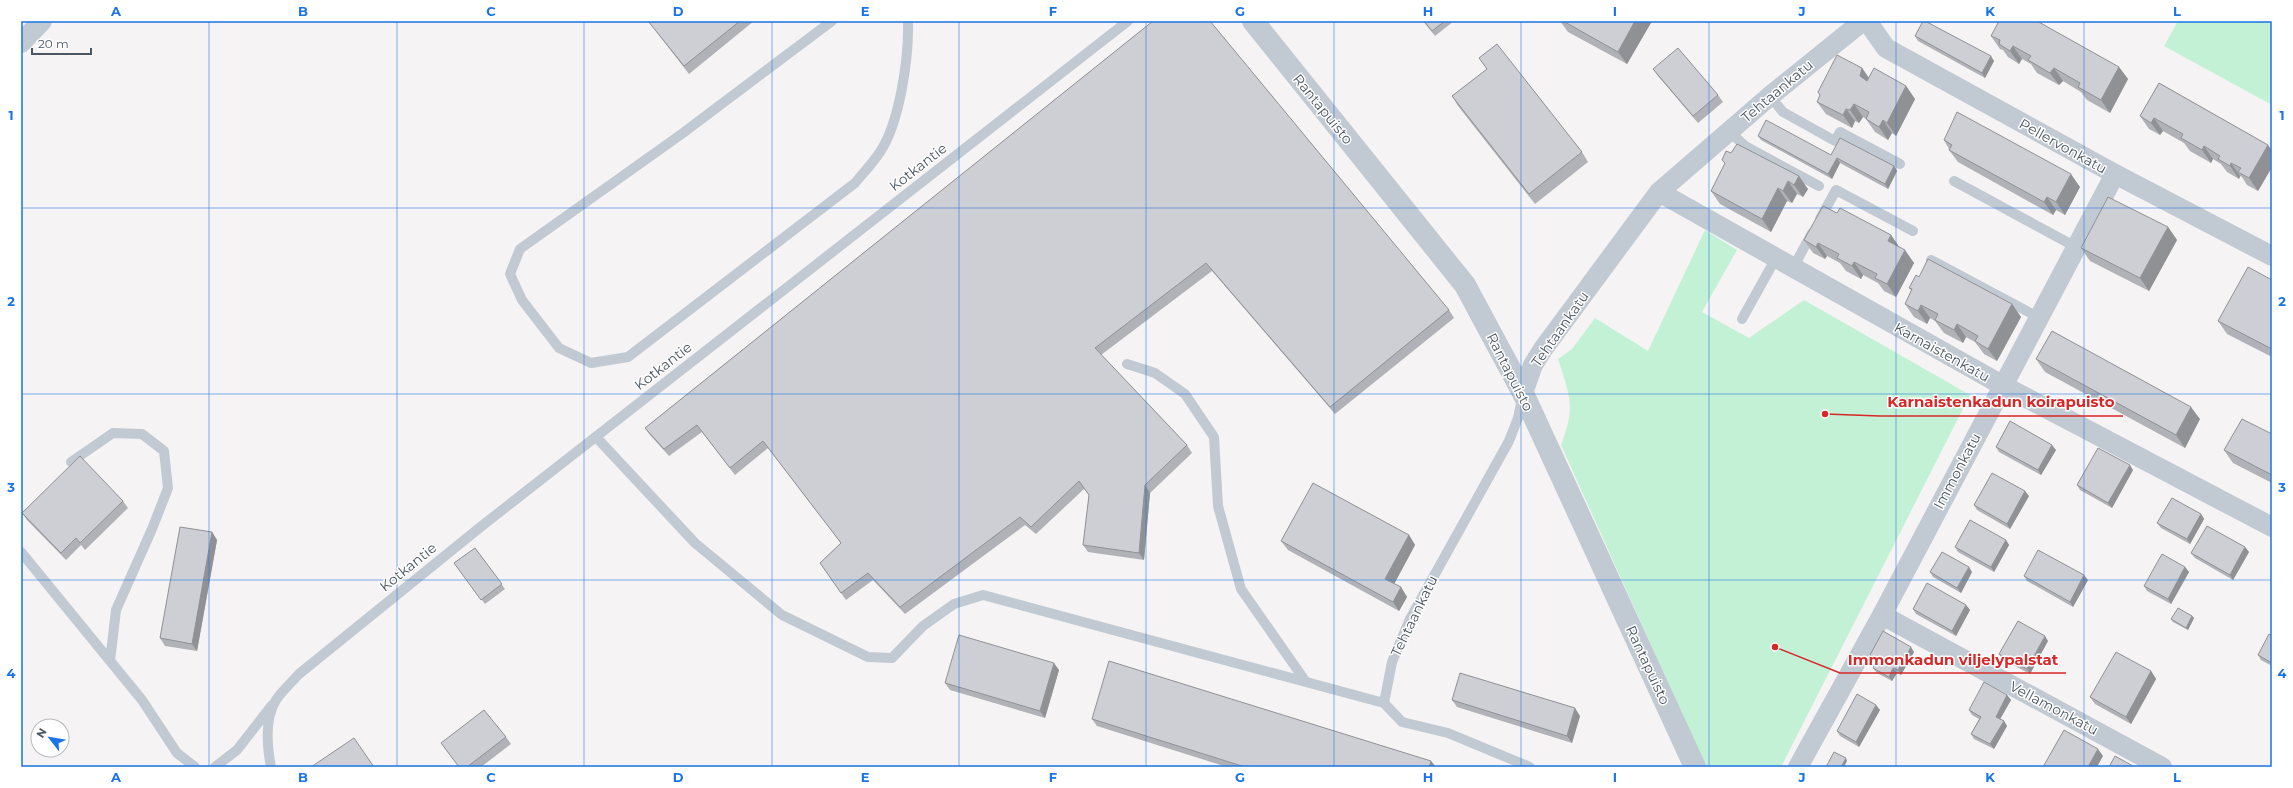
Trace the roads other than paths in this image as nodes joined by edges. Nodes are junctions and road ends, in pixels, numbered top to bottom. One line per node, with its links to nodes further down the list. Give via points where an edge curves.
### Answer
1 (42, 21): 8 (street)
2 (832, 21): 3 (lane, via 683,133 520,249 510,274 522,300 559,348 591,363 628,357 855,183 881,151 900,105)
3 (908, 21)
4 (1128, 21): 26 (lane, Kotkantie)
5 (1253, 21): 25 (street, Rantapuisto, via 1465,285)
6 (1863, 21): 9 (street, Tehtaankatu)
7 (1867, 21): 12 (street, Pellervonkatu, via 1886,48)
8 (21, 43)
9 (1770, 96): 10 (street, Tehtaankatu); 11 (lane, via 1783,112 1835,141 1840,132)
10 (1729, 131): 14 (lane, via 1745,146); 15 (street, Tehtaankatu)
11 (1900, 164)
12 (2115, 174): 17 (street, Immonkatu); 18 (street, Pellervonkatu)
13 (1954, 181): 17 (lane)
14 (1819, 186)
15 (1659, 192): 20 (street, Karnaistenkatu); 25 (street, Tehtaankatu, via 1543,349 1533,365)
16 (1913, 230): 20 (lane, via 1836,190)
17 (2076, 247): 21 (street, Immonkatu)
18 (2272, 256)
19 (1931, 260): 21 (lane)
20 (1784, 263): 22 (lane); 24 (street, Karnaistenkatu)
21 (2038, 317): 24 (street, Immonkatu)
22 (1742, 319)
23 (1127, 364): 32 (lane, via 1155,373 1185,394 1214,437 1218,506 1241,589)
24 (2002, 385): 28 (street, Karnaistenkatu); 30 (street, Immonkatu)
25 (1523, 393): 34 (lane, Tehtaankatu, via 1510,441 1410,619 1392,662); 39 (street, Rantapuisto)
26 (596, 437): 32 (lane, via 695,543 782,615 868,657 892,658 923,626 954,604 982,595); 33 (lane, Kotkantie, via 299,674)
27 (71, 462): 31 (lane, via 113,433 142,434 164,451 168,488 116,610)
28 (2272, 527)
29 (21, 552): 31 (lane)
30 (1882, 615): 40 (street, Immonkatu); 41 (street, Vellamonkatu)
31 (110, 661): 35 (lane, via 142,700 177,753)
32 (1306, 682): 34 (lane)
33 (276, 700): 36 (lane, via 237,750); 37 (lane, Kotkantie, via 268,726)
34 (1384, 703): 38 (lane, via 1402,722 1448,733)
35 (194, 767)
36 (215, 767)
37 (271, 767)
38 (1530, 767)
39 (1695, 767)
40 (1798, 767)
41 (2162, 767)

